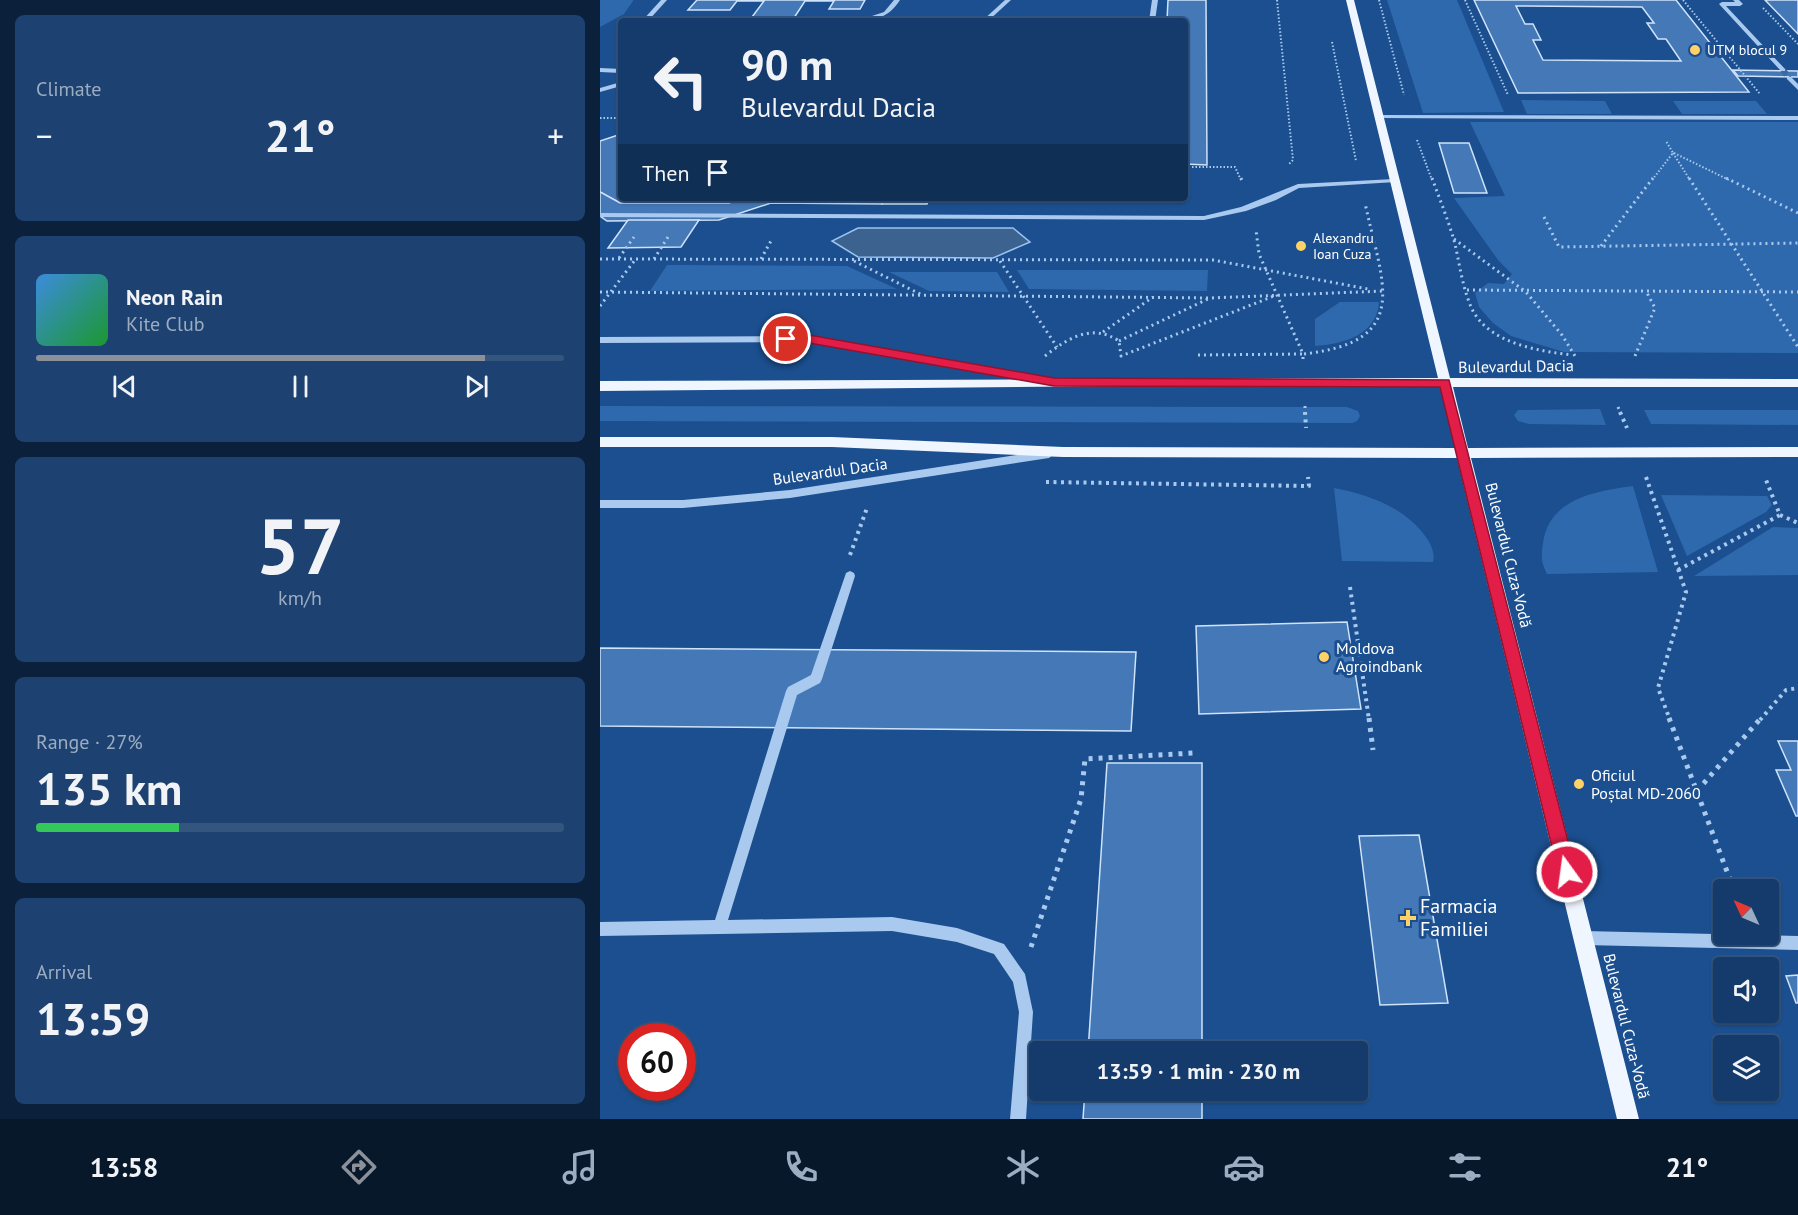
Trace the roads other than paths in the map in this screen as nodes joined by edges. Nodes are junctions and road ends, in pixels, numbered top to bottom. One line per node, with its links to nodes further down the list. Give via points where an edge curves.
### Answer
1 (664, 0): 7 (street)
2 (897, 0): 8 (street, via 884,16)
3 (1008, 0): 9 (street)
4 (1155, 0): 10 (street)
5 (1350, 0): 18 (main road, Bulevardul Cuza-Vodă)
6 (1736, 0): 12 (street, via 1740,4 1722,4)
7 (648, 18)
8 (874, 18)
9 (988, 18)
10 (1152, 18)
11 (600, 70): 13 (street)
12 (1782, 70)
13 (618, 71)
14 (1789, 78): 16 (street)
15 (618, 85): 17 (street)
16 (1798, 88)
17 (600, 90)
18 (1379, 117): 19 (street); 20 (main road, Bulevardul Cuza-Vodă)
19 (1798, 118)
20 (1394, 181): 21 (street, via 1298,186 1254,206 1204,218); 24 (main road, Bulevardul Cuza-Vodă)
21 (600, 215)
22 (600, 340): 23 (street, Bulevardul Dacia, via 809,339)
23 (1054, 382): 24 (main road, Bulevardul Dacia); 26 (main road, Bulevardul Dacia)
24 (1444, 383): 25 (main road, Bulevardul Dacia); 30 (main road, Bulevardul Cuza-Vodă)
25 (1798, 383)
26 (600, 386)
27 (600, 442): 28 (main road, Bulevardul Dacia, via 832,442)
28 (1063, 452): 30 (main road, Bulevardul Dacia); 31 (street, Bulevardul Dacia, via 790,494 683,504)
29 (1798, 452): 30 (main road, Bulevardul Dacia)
30 (1462, 454): 35 (main road, Bulevardul Cuza-Vodă)
31 (600, 504)
32 (848, 570): 33 (street, via 816,679 792,691)
33 (719, 928): 34 (street); 37 (street, via 892,924 957,935 999,950 1020,979 1026,1012)
34 (600, 929)
35 (1584, 938): 36 (street); 38 (main road, Bulevardul Cuza-Vodă)
36 (1798, 943)
37 (1018, 1119)
38 (1628, 1119)

